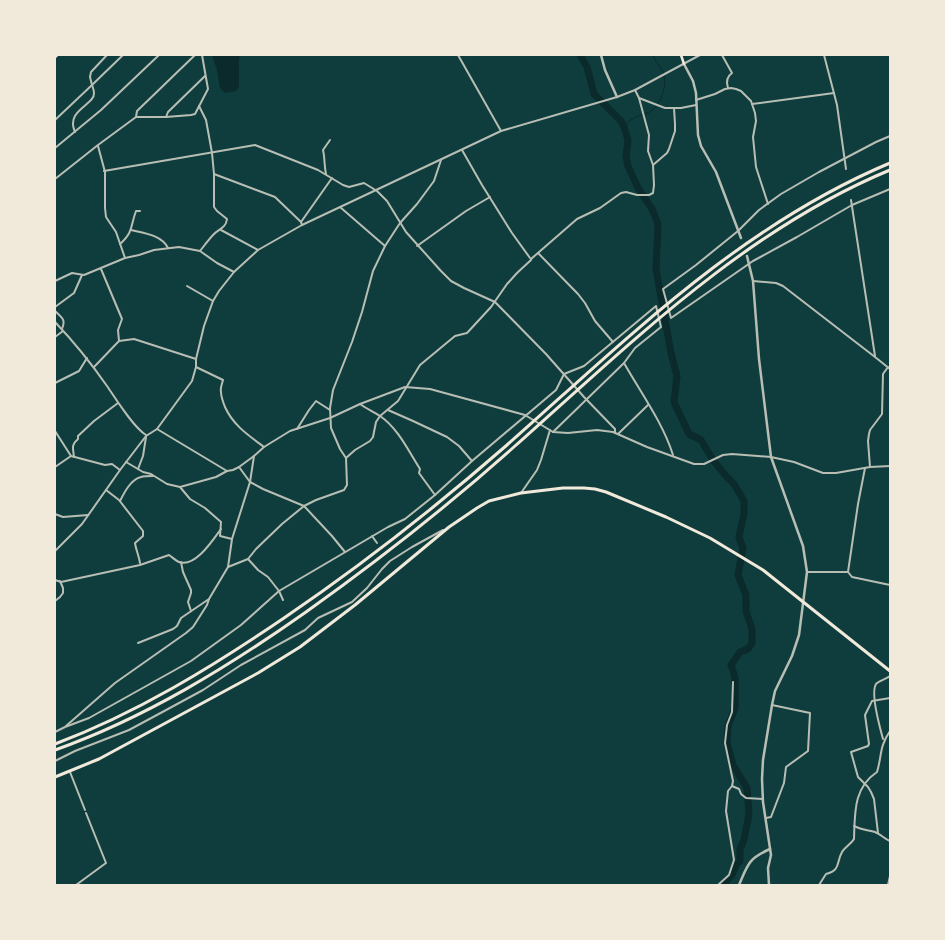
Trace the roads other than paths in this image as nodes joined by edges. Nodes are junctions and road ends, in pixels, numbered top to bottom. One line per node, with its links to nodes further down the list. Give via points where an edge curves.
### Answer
1 (107, 55): 14 (street, via 91,72)
2 (123, 55): 14 (street)
3 (159, 55): 29 (street)
4 (195, 55): 25 (street, via 137,111)
5 (202, 55): 13 (street)
6 (458, 55): 28 (street)
7 (601, 55): 18 (street)
8 (681, 55): 12 (main road)
9 (700, 55): 12 (street)
10 (722, 55): 15 (street, via 732,73 728,75)
11 (824, 55): 17 (street)
12 (684, 64): 16 (street); 20 (street, via 693,81)
13 (205, 76): 23 (street, via 208,89); 26 (street)
14 (92, 85): 27 (street); 29 (street, via 93,98 72,120)
15 (728, 88): 20 (street); 21 (street, via 741,91)
16 (635, 90): 18 (street); 19 (street)
17 (834, 93): 21 (street); 36 (street)
18 (618, 97): 28 (street)
19 (639, 98): 24 (street); 39 (street, via 648,126 648,151)
20 (696, 100): 22 (street)
21 (752, 104): 51 (street, via 756,121 753,137 756,167)
22 (696, 105): 24 (street); 59 (street, via 698,135)
23 (199, 106): 26 (street, via 195,114); 35 (street, via 206,120)
24 (674, 108): 39 (street, via 675,131 669,149)
25 (136, 116): 26 (street); 32 (street)
26 (166, 117)
27 (55, 120)
28 (500, 132): 34 (street)
29 (75, 133): 33 (street)
30 (890, 136): 36 (street)
31 (330, 140): 44 (street, via 323,150)
32 (98, 145): 42 (street); 46 (street)
33 (55, 148)
34 (462, 150): 37 (street); 49 (street)
35 (212, 153): 42 (street); 43 (street); 44 (street, via 255,145)
36 (845, 158): 40 (street); 51 (street)
37 (441, 160): 48 (street); 55 (street, via 434,181)
38 (890, 163): 174 (main road, via 825,194 773,225 709,270 651,316 462,484 321,592 165,693)
39 (653, 165): 67 (street, via 653,193 649,196 621,193 577,219)
40 (846, 169)
41 (890, 170): 175 (main road, via 828,200 720,270 655,322 455,498 319,602 243,654 168,699 117,725)
42 (104, 171): 61 (street, via 104,208)
43 (214, 174): 56 (street, via 275,197); 58 (street, via 214,206 216,212 227,219)
44 (326, 174): 45 (street)
45 (332, 178): 48 (street, via 350,187 364,183); 56 (street)
46 (55, 180)
47 (890, 189): 52 (street)
48 (377, 191): 53 (street); 55 (street)
49 (490, 198): 63 (street); 70 (street)
50 (851, 200): 52 (street)
51 (768, 204): 59 (street)
52 (852, 205): 71 (street); 87 (street)
53 (340, 207): 56 (street); 62 (street)
54 (140, 211): 57 (street, via 134,213)
55 (400, 223): 62 (street); 63 (street)
56 (301, 224): 65 (street)
57 (131, 230): 61 (street); 64 (street, via 162,239)
58 (221, 230): 65 (street); 66 (street)
59 (738, 231): 60 (street); 71 (street, via 663,289 671,318)
60 (741, 238)
61 (120, 244): 69 (street)
62 (385, 246): 101 (street, via 373,271 352,342 333,390)
63 (417, 246): 79 (street, via 451,280)
64 (168, 248): 66 (street); 69 (street)
65 (258, 250): 73 (street)
66 (200, 251): 73 (street)
67 (538, 252): 70 (street); 86 (street, via 578,294)
68 (747, 256): 71 (street)
69 (125, 258): 72 (street)
70 (530, 259): 79 (street)
71 (749, 263): 76 (street)
72 (101, 268): 74 (street); 85 (street, via 122,319)
73 (234, 272): 78 (street)
74 (82, 275): 75 (street, via 72,273); 80 (street, via 74,293)
75 (55, 281)
76 (752, 281): 87 (street, via 783,286); 119 (street)
77 (187, 286): 78 (street)
78 (213, 301): 89 (street)
79 (495, 302): 94 (street); 96 (street, via 467,333 455,336 420,365)
80 (55, 307)
81 (55, 311): 83 (street, via 63,319)
82 (55, 322): 83 (street)
83 (62, 330): 84 (street); 88 (street)
84 (55, 337)
85 (119, 341): 89 (street, via 134,339); 91 (street)
86 (613, 342): 90 (street, via 656,306 661,327 635,348); 94 (street, via 584,366)
87 (876, 357): 93 (street)
88 (87, 358): 91 (street); 95 (street, via 79,371)
89 (196, 358): 92 (street)
90 (624, 363): 97 (street); 100 (street)
91 (94, 367): 98 (street)
92 (196, 367): 106 (street, via 192,381); 113 (street, via 223,380 222,400 234,422)
93 (889, 368): 125 (street, via 883,374 882,414 868,434)
94 (564, 374): 97 (street); 103 (street, via 556,390)
95 (55, 383)
96 (406, 387): 99 (street); 102 (street); 103 (street, via 430,389)
97 (585, 398): 110 (street); 111 (street)
98 (119, 402): 112 (street); 117 (street, via 78,436 73,447)
99 (360, 404): 104 (street); 105 (street)
100 (648, 405): 111 (street); 116 (street, via 669,442)
101 (330, 410): 105 (street); 107 (street, via 316,401)
102 (388, 410): 104 (street); 120 (street, via 447,437)
103 (524, 415): 108 (street); 120 (street)
104 (380, 416): 118 (street, via 370,441); 135 (street, via 393,428)
105 (330, 418): 107 (street); 118 (street, via 331,428)
106 (157, 429): 112 (street); 129 (street)
107 (297, 429): 113 (street)
108 (549, 429): 110 (street); 134 (street, via 541,460)
109 (55, 431): 114 (street)
110 (553, 432): 111 (street, via 597,430)
111 (617, 434): 116 (street)
112 (146, 436): 121 (street); 127 (street)
113 (264, 447): 115 (street)
114 (71, 456): 117 (street); 123 (street)
115 (254, 456): 124 (street); 131 (street)
116 (673, 456): 119 (street, via 694,464 704,464 732,454)
117 (74, 457): 128 (street, via 105,466 112,464)
118 (346, 458): 137 (street, via 347,485 344,490)
119 (771, 458): 126 (street, via 794,462 823,473); 151 (street, via 803,546)
120 (472, 461): 135 (street)
121 (126, 462): 127 (street); 128 (street)
122 (890, 466): 125 (street)
123 (55, 467)
124 (239, 467): 129 (street); 131 (street)
125 (870, 467): 126 (street)
126 (865, 468): 152 (street)
127 (138, 469): 130 (street)
128 (120, 470): 133 (street)
129 (227, 471): 132 (street)
130 (154, 476): 132 (street); 136 (street, via 141,476 135,480)
131 (250, 482): 137 (street); 143 (street)
132 (180, 487): 141 (street, via 190,499 221,522)
133 (106, 490): 136 (street); 139 (street)
134 (521, 493): 140 (main road, via 489,501); 160 (main road, via 563,488 606,492 710,538 763,570)
135 (435, 495): 142 (street, via 405,519)
136 (120, 501): 149 (street, via 143,531 143,536 136,543)
137 (304, 506): 146 (street); 147 (street)
138 (55, 514): 139 (street, via 63,517)
139 (88, 515): 145 (street)
140 (449, 527): 161 (main road); 161 (street, via 390,561)
141 (221, 529): 143 (street, via 220,536); 148 (street, via 204,551 190,561)
142 (372, 536): 144 (street); 146 (street)
143 (232, 539): 150 (street)
144 (377, 543)
145 (55, 551)
146 (345, 552): 156 (street)
147 (248, 559): 150 (street); 156 (street)
148 (181, 562): 149 (street, via 169,555); 162 (street, via 191,590 188,602)
149 (140, 565): 154 (street)
150 (228, 567): 157 (street)
151 (807, 572): 152 (street); 160 (street)
152 (848, 572): 155 (street, via 852,577)
153 (55, 580): 154 (street)
154 (60, 581): 159 (street, via 63,593)
155 (890, 585)
156 (279, 591): 158 (street); 170 (street, via 241,625 191,661 89,718)
157 (209, 598): 162 (street); 170 (street, via 186,633 115,683)
158 (283, 600)
159 (55, 601)
160 (803, 602): 164 (main road); 169 (street, via 800,635)
161 (354, 604): 176 (street, via 318,618 305,630 129,730 74,751); 177 (main road, via 300,647 258,673 99,759)
162 (191, 611): 163 (street, via 173,629)
163 (138, 644)
164 (890, 671)
165 (890, 676): 168 (street, via 876,685)
166 (733, 682): 180 (street, via 732,712 725,742)
167 (890, 698): 168 (street)
168 (874, 700): 173 (street); 179 (street, via 865,715 869,744 851,752 858,777)
169 (772, 705): 181 (street, via 763,760); 182 (street, via 810,713 808,751 786,767 784,783 771,817)
170 (65, 727): 172 (street)
171 (890, 731): 173 (street)
172 (55, 732)
173 (884, 741): 179 (street, via 878,770)
174 (55, 744)
175 (55, 750)
176 (55, 762)
177 (69, 771): 178 (main road); 188 (street, via 106,863)
178 (55, 777)
179 (865, 783): 183 (street, via 857,798); 184 (street, via 874,799)
180 (732, 786): 181 (street, via 746,798); 189 (street, via 728,791 726,811 734,860 730,875)
181 (763, 799): 182 (street)
182 (766, 818): 186 (street)
183 (854, 826): 184 (street); 192 (street, via 854,839 843,851 837,869 826,874)
184 (878, 833): 185 (street)
185 (890, 841)
186 (770, 849): 190 (street, via 750,860); 191 (street)
187 (890, 876): 193 (street)
188 (76, 885)
189 (718, 885)
190 (739, 885)
191 (769, 885)
192 (819, 885)
193 (888, 885)

